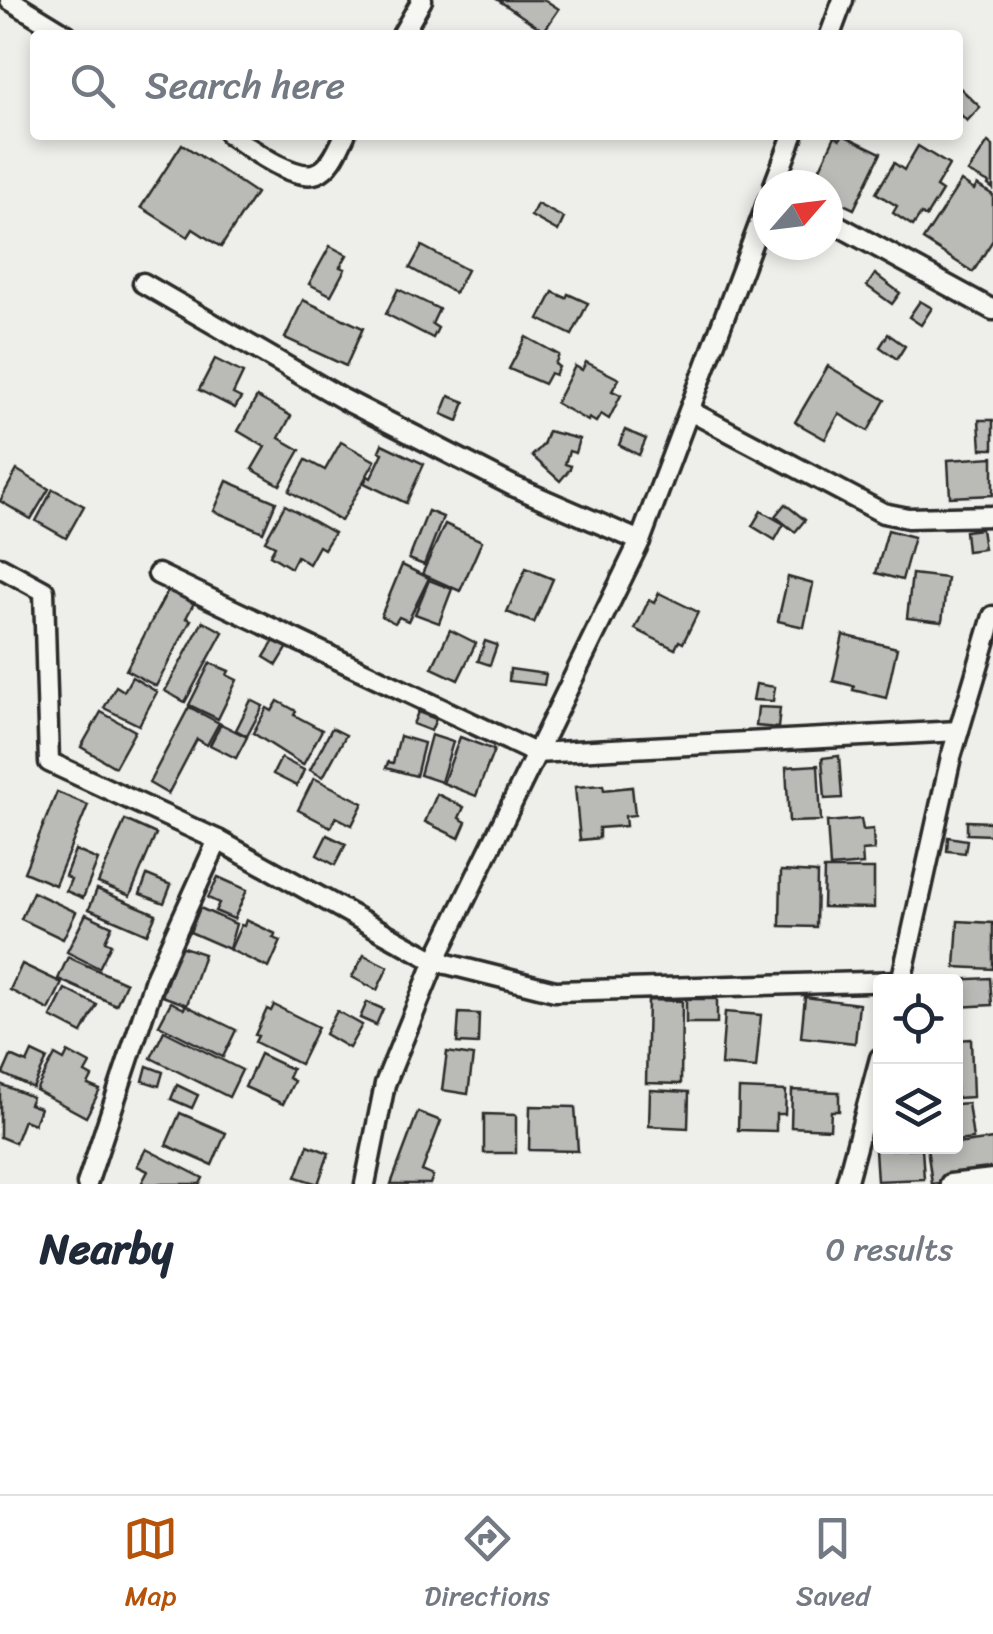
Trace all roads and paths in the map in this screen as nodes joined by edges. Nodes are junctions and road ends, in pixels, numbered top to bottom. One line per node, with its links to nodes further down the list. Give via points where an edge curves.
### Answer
1 (10, 0): 4 (street)
2 (422, 0): 5 (street)
3 (843, 0): 6 (street)
4 (58, 30)
5 (405, 30)
6 (832, 30)
7 (239, 140): 8 (street, via 299,175 317,173)
8 (343, 140)
9 (790, 140): 10 (street)
10 (779, 170)
11 (843, 228): 14 (street)
12 (753, 241): 15 (street)
13 (144, 282): 17 (street, via 343,399 513,486)
14 (993, 310)
15 (690, 411): 16 (street, via 883,513); 17 (street)
16 (993, 516)
17 (640, 540): 22 (street)
18 (0, 567): 23 (street, via 44,591 49,762)
19 (158, 574): 22 (street)
20 (993, 616): 21 (street)
21 (959, 731): 22 (street); 25 (street)
22 (535, 753): 24 (street)
23 (218, 840): 24 (street); 29 (street, via 156,976)
24 (435, 961): 26 (street, via 555,991); 30 (street, via 385,1084)
25 (904, 974)
26 (873, 982)
27 (878, 1064): 31 (street)
28 (993, 1179): 32 (street)
29 (86, 1184)
30 (364, 1184)
31 (846, 1184)
32 (950, 1184)

